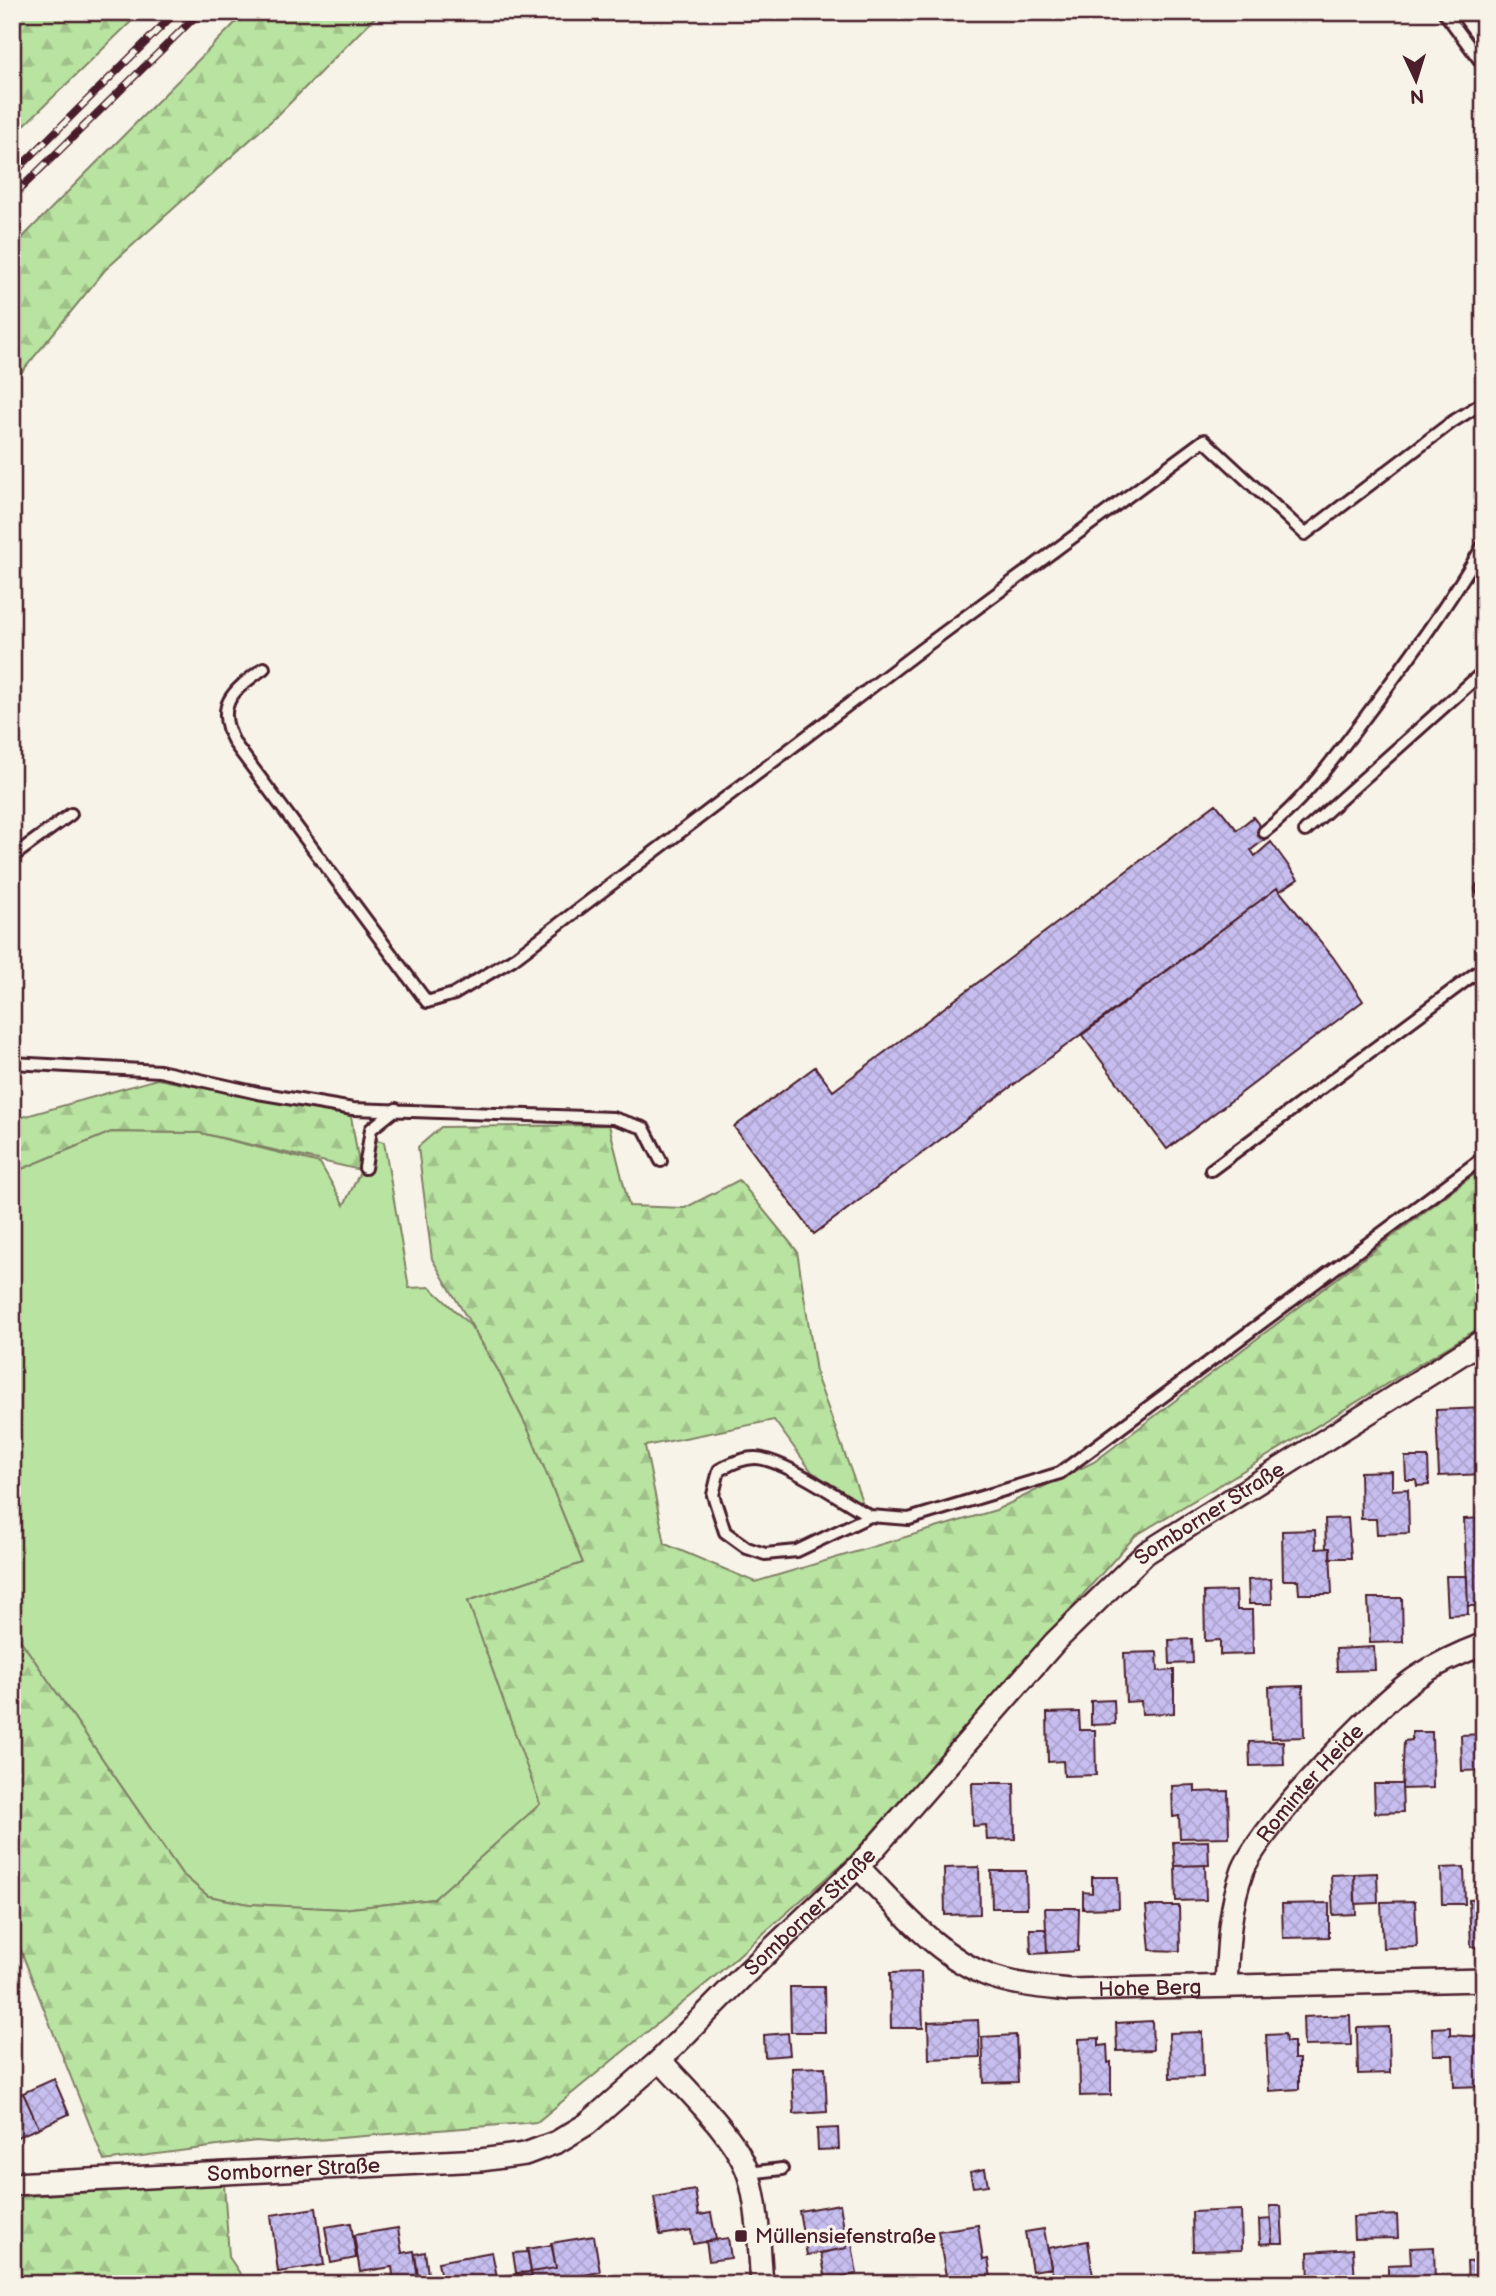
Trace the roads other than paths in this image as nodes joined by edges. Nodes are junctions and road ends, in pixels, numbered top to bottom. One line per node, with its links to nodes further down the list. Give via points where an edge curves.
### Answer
1 (1444, 12): 2 (lane)
2 (1484, 66)
3 (1484, 402): 7 (lane, via 1305,534 1204,440 513,959 466,988 428,1002 224,726 225,709 235,690)
4 (1484, 544): 6 (lane)
5 (1484, 556): 6 (lane)
6 (1472, 564): 11 (lane, via 1326,768 1286,815)
7 (264, 668)
8 (1484, 671): 10 (lane)
9 (71, 814): 12 (lane)
10 (1305, 831)
11 (1264, 832)
12 (12, 857)
13 (1484, 967): 19 (lane)
14 (12, 1063): 15 (lane, via 160,1071 353,1109)
15 (396, 1110): 17 (lane, via 613,1118 644,1128); 18 (lane, via 372,1129)
16 (1484, 1157): 21 (lane, via 1059,1473 909,1520)
17 (661, 1161)
18 (365, 1168)
19 (1211, 1170)
20 (1484, 1340): 23 (street, Somborner Straße, via 1146,1553 1055,1643)
21 (870, 1516): 21 (lane, via 797,1551 765,1554 725,1532 713,1495 719,1470 756,1458 785,1466)
22 (1484, 1644): 25 (street, Rominter Heide, via 1415,1678 1385,1704 1264,1837 1244,1869 1231,1918)
23 (858, 1867): 25 (street, Hohe Berg, via 946,1953 988,1975 1028,1986 1069,1990); 26 (street, Somborner Straße)
24 (1484, 1980): 25 (street, Hohe Berg)
25 (1226, 1986)
26 (660, 2060): 28 (street, via 733,2144); 29 (street, Somborner Straße, via 587,2124 557,2143 525,2154 257,2174)
27 (782, 2169): 28 (lane)
28 (748, 2173): 30 (street)
29 (12, 2184)
30 (762, 2284)

